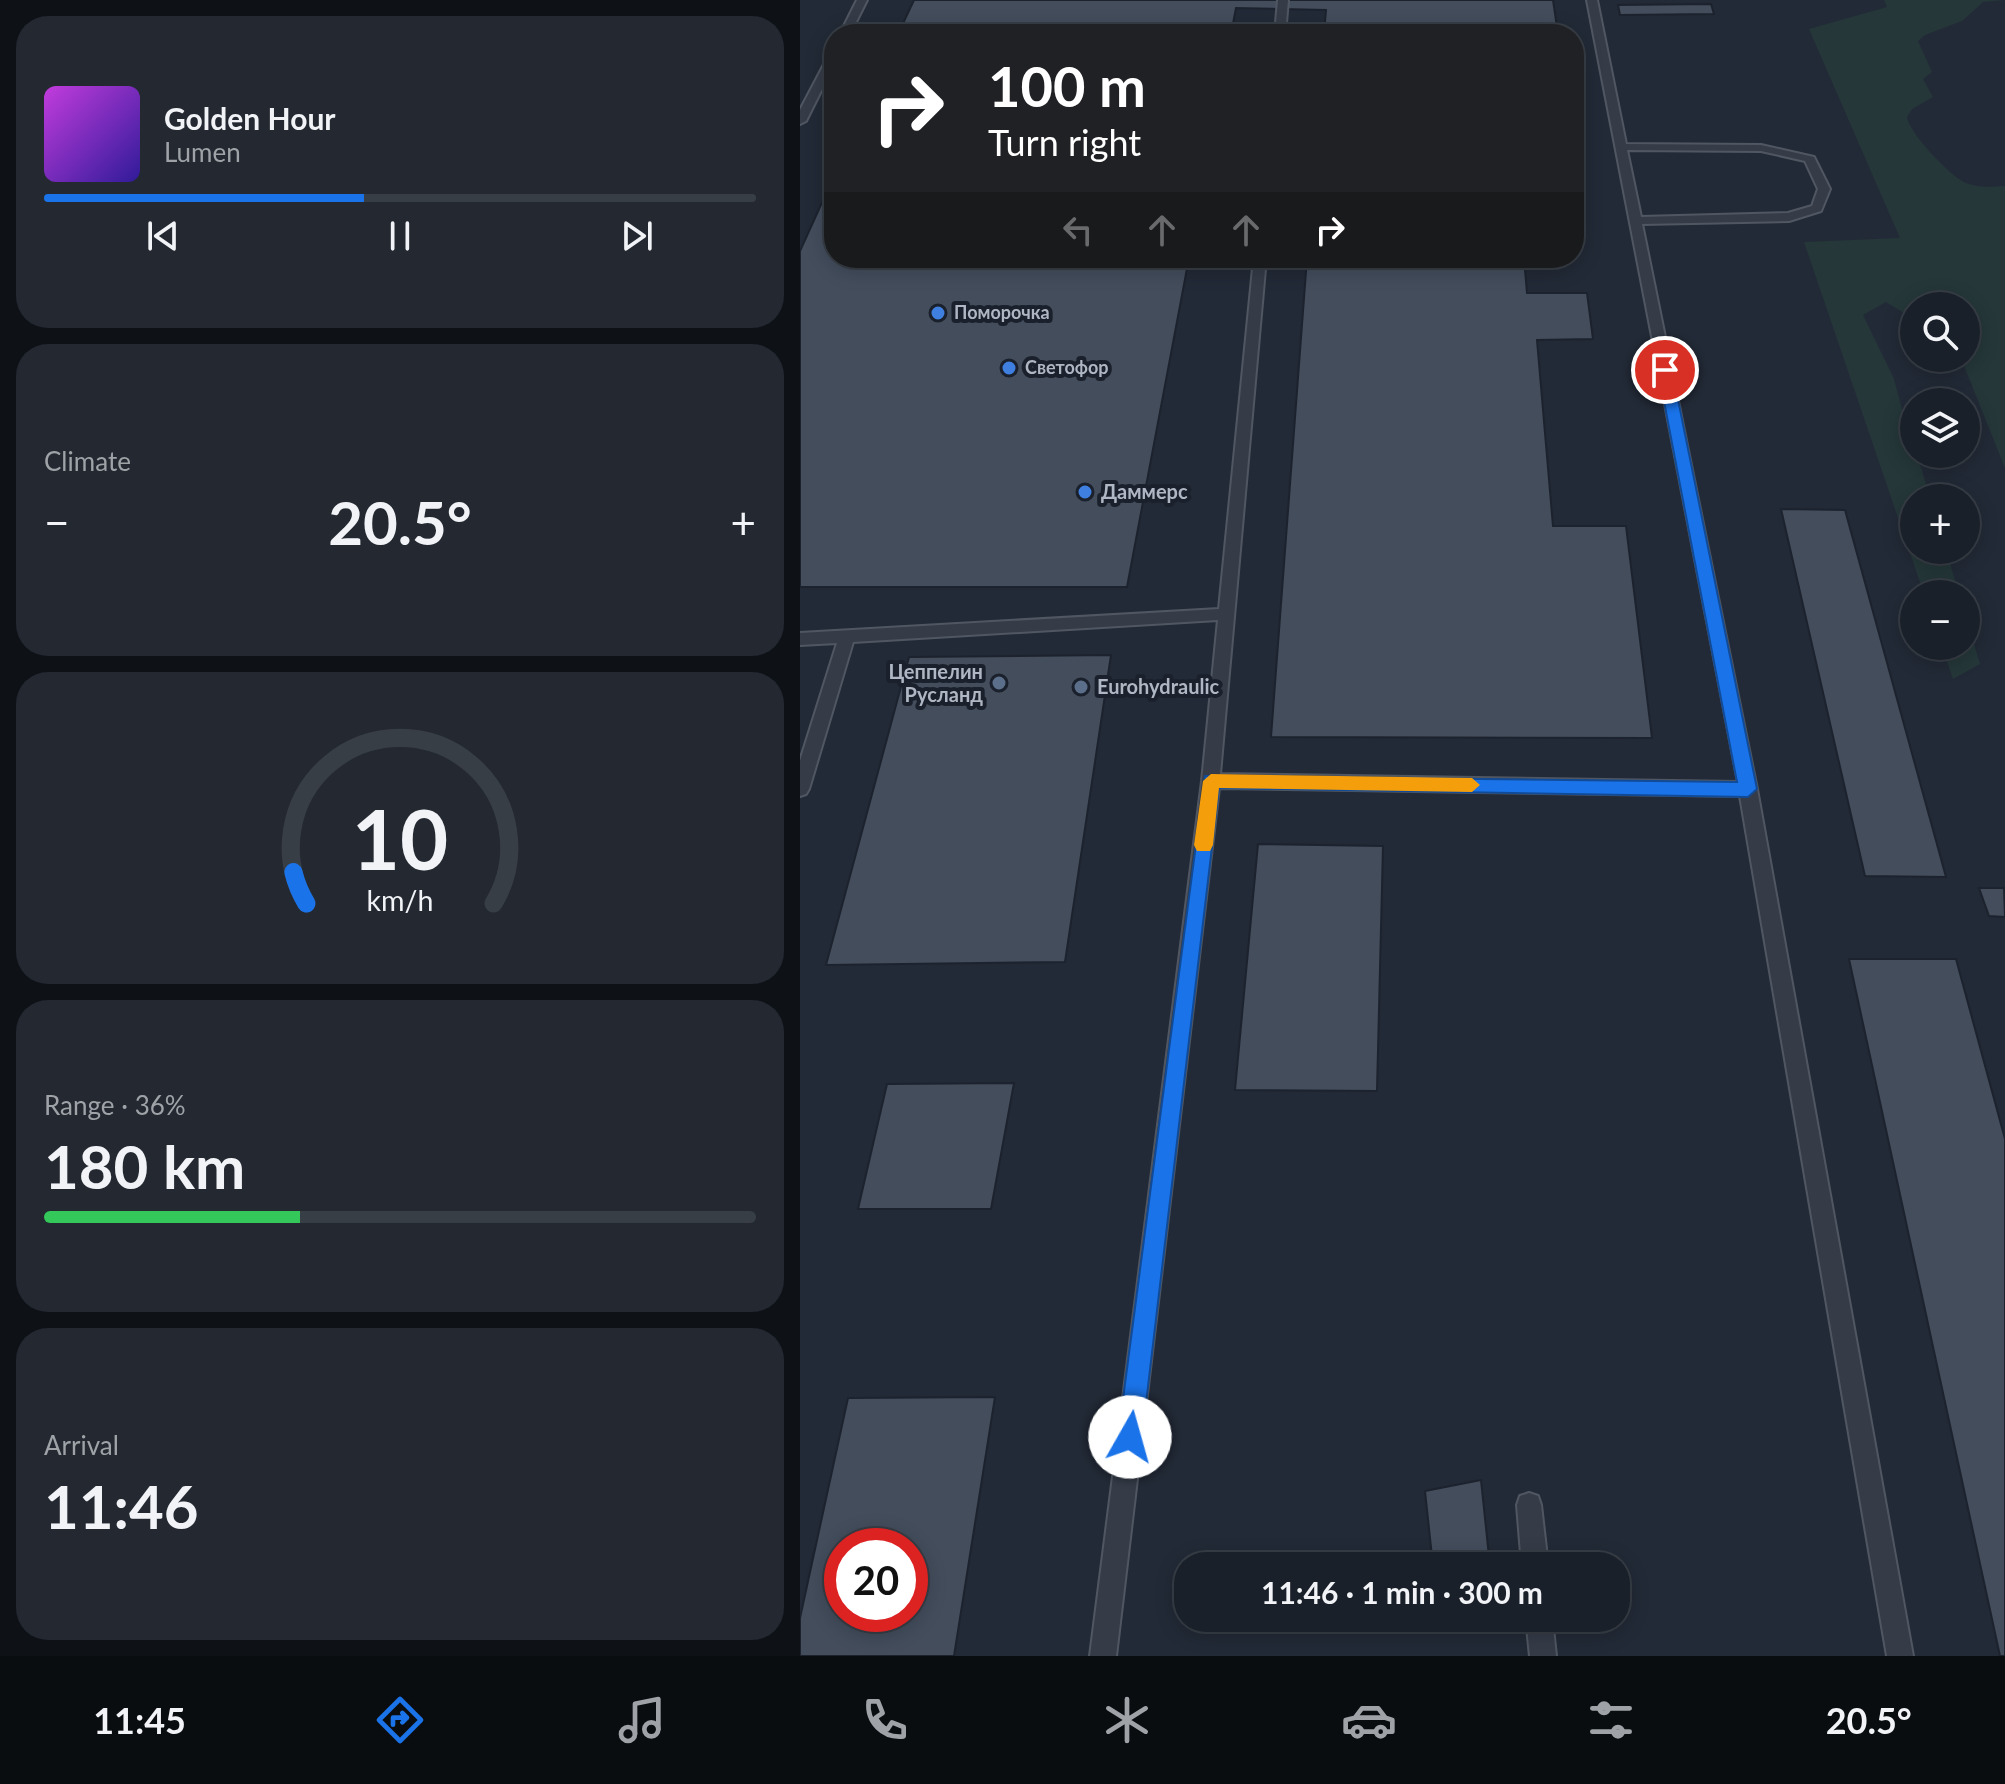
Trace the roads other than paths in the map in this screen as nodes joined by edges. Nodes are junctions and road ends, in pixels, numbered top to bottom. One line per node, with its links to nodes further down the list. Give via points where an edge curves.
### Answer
1 (862, 0): 4 (lane)
2 (1283, 0): 5 (lane)
3 (1592, 0): 8 (lane)
4 (850, 24)
5 (1281, 24)
6 (824, 74): 7 (lane)
7 (800, 121)
8 (1621, 147): 9 (lane); 9 (lane, via 1761,148 1810,159 1824,189 1817,208 1789,217)
9 (1635, 221): 16 (lane)
10 (1259, 268): 11 (lane)
11 (1227, 614): 12 (lane); 14 (lane)
12 (847, 636): 13 (lane); 15 (lane)
13 (800, 639)
14 (1211, 781): 16 (lane); 20 (lane)
15 (800, 789)
16 (1748, 789): 22 (lane)
17 (1529, 1505): 18 (lane)
18 (1534, 1552)
19 (1540, 1632): 21 (lane)
20 (1103, 1656)
21 (1543, 1656)
22 (1900, 1656)

